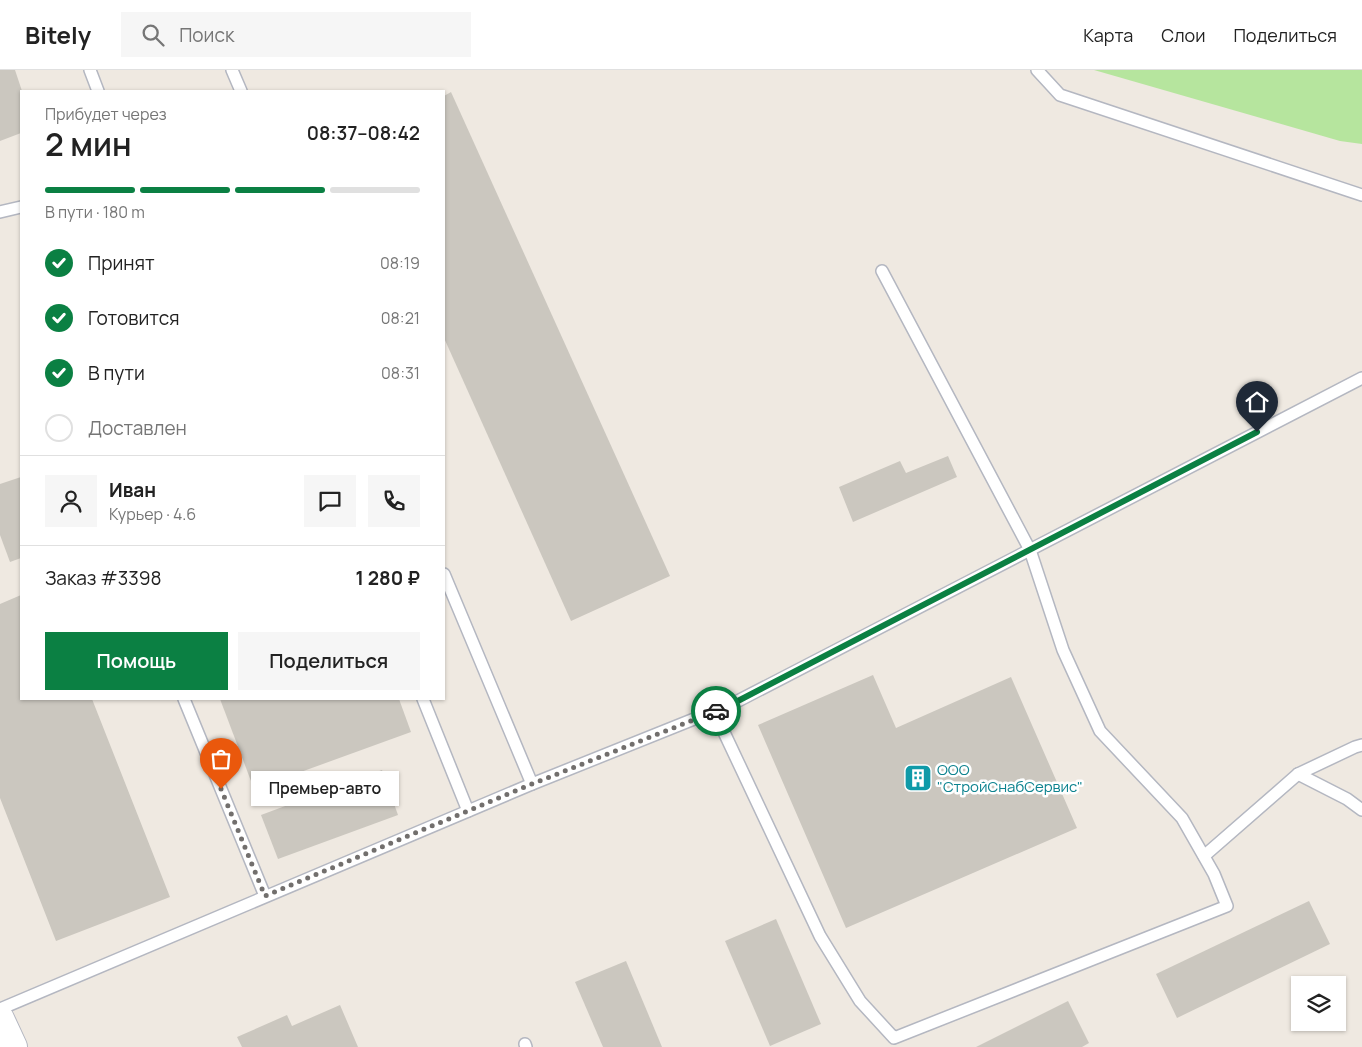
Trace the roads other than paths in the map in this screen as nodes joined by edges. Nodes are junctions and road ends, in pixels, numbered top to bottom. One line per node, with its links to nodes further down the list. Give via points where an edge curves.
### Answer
1 (90, 70): 4 (lane)
2 (232, 70): 5 (lane)
3 (1036, 70): 6 (lane, via 1060,95)
4 (98, 90)
5 (241, 90)
6 (1362, 195)
7 (20, 207): 8 (lane)
8 (0, 212)
9 (882, 271): 11 (lane)
10 (1362, 378): 11 (lane)
11 (1030, 550): 15 (lane); 21 (lane, via 1063,650 1100,731 1182,818)
12 (445, 576): 18 (lane)
13 (184, 700): 22 (lane)
14 (423, 700): 20 (lane)
15 (714, 711): 18 (lane); 21 (lane, via 820,936 860,1001 894,1038 1228,906)
16 (1362, 745): 17 (lane)
17 (1298, 774): 19 (lane); 21 (lane)
18 (532, 784): 20 (lane)
19 (1362, 810)
20 (468, 811): 22 (lane)
21 (1204, 856)
22 (265, 896): 23 (lane)
23 (0, 1008)
24 (0, 1019): 25 (main road)
25 (13, 1047)

